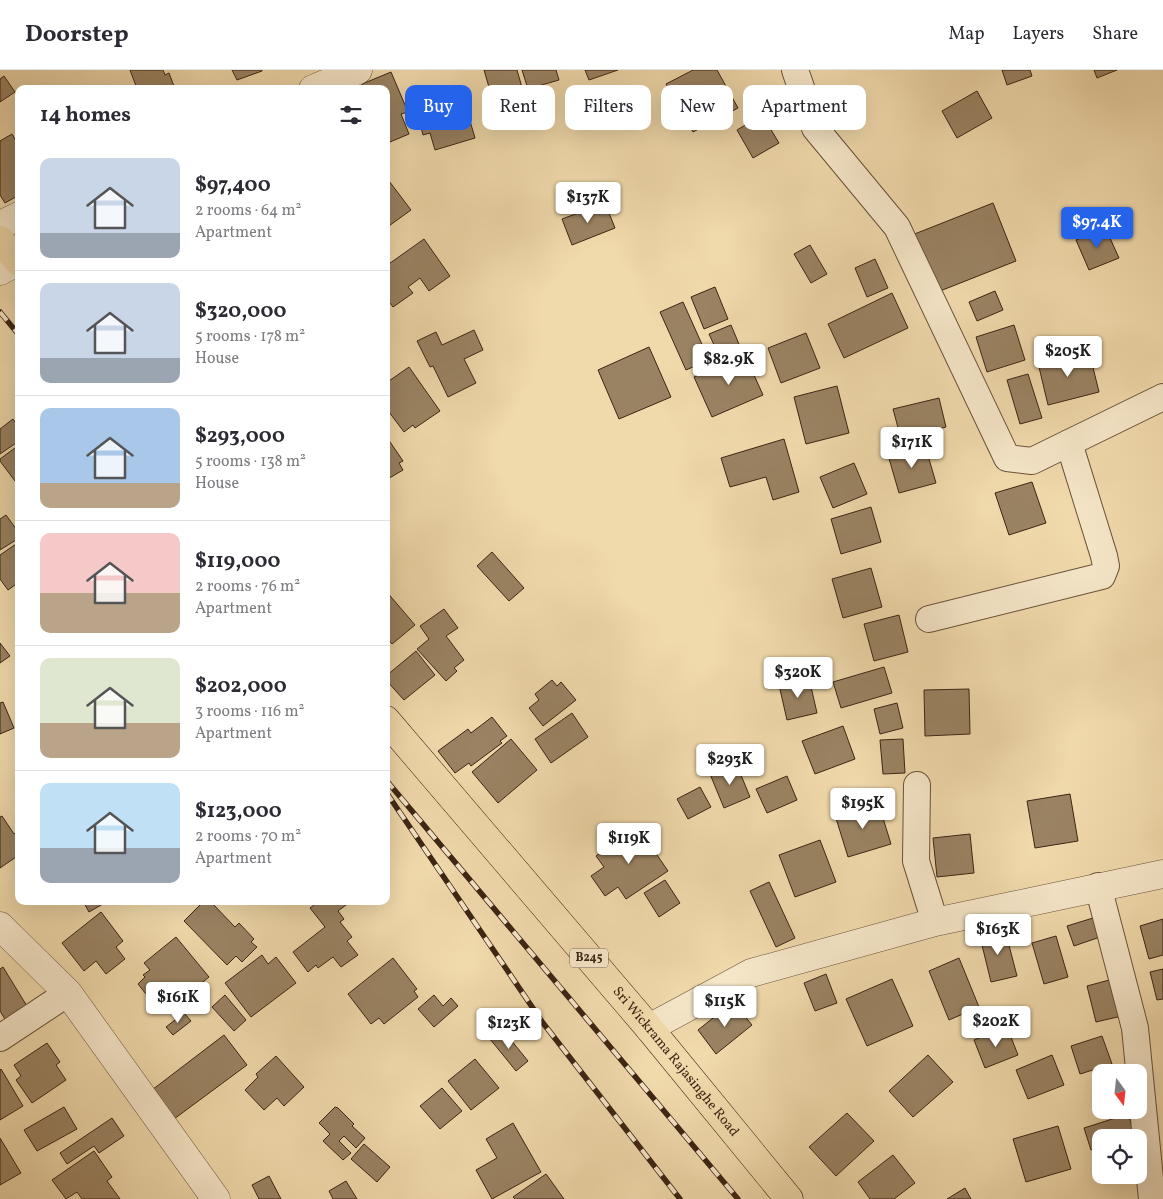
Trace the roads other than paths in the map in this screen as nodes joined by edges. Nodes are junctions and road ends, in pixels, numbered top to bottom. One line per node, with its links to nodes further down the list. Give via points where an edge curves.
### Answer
1 (358, 70): 3 (street)
2 (795, 70): 11 (street, via 815,128 897,227 1008,458 1032,461)
3 (322, 85)
4 (15, 218): 5 (street)
5 (0, 225)
6 (0, 240): 7 (main road)
7 (15, 257)
8 (15, 263): 9 (street)
9 (0, 271)
10 (1163, 397): 11 (street)
11 (1069, 443): 12 (street, via 1104,556 1106,566 1102,576)
12 (929, 619)
13 (390, 725): 20 (main road, Sri Wickrama Rajasinghe Road / B245)
14 (917, 785): 17 (street, via 916,861)
15 (1163, 874): 16 (street)
16 (1098, 886): 17 (street); 24 (street, via 1135,1028)
17 (935, 922): 20 (street, via 751,973)
18 (0, 926): 19 (street)
19 (68, 993): 21 (street); 22 (street)
20 (649, 1028): 23 (main road, Sri Wickrama Rajasinghe Road / B245)
21 (0, 1038)
22 (216, 1199)
23 (789, 1199)
24 (1152, 1199)

